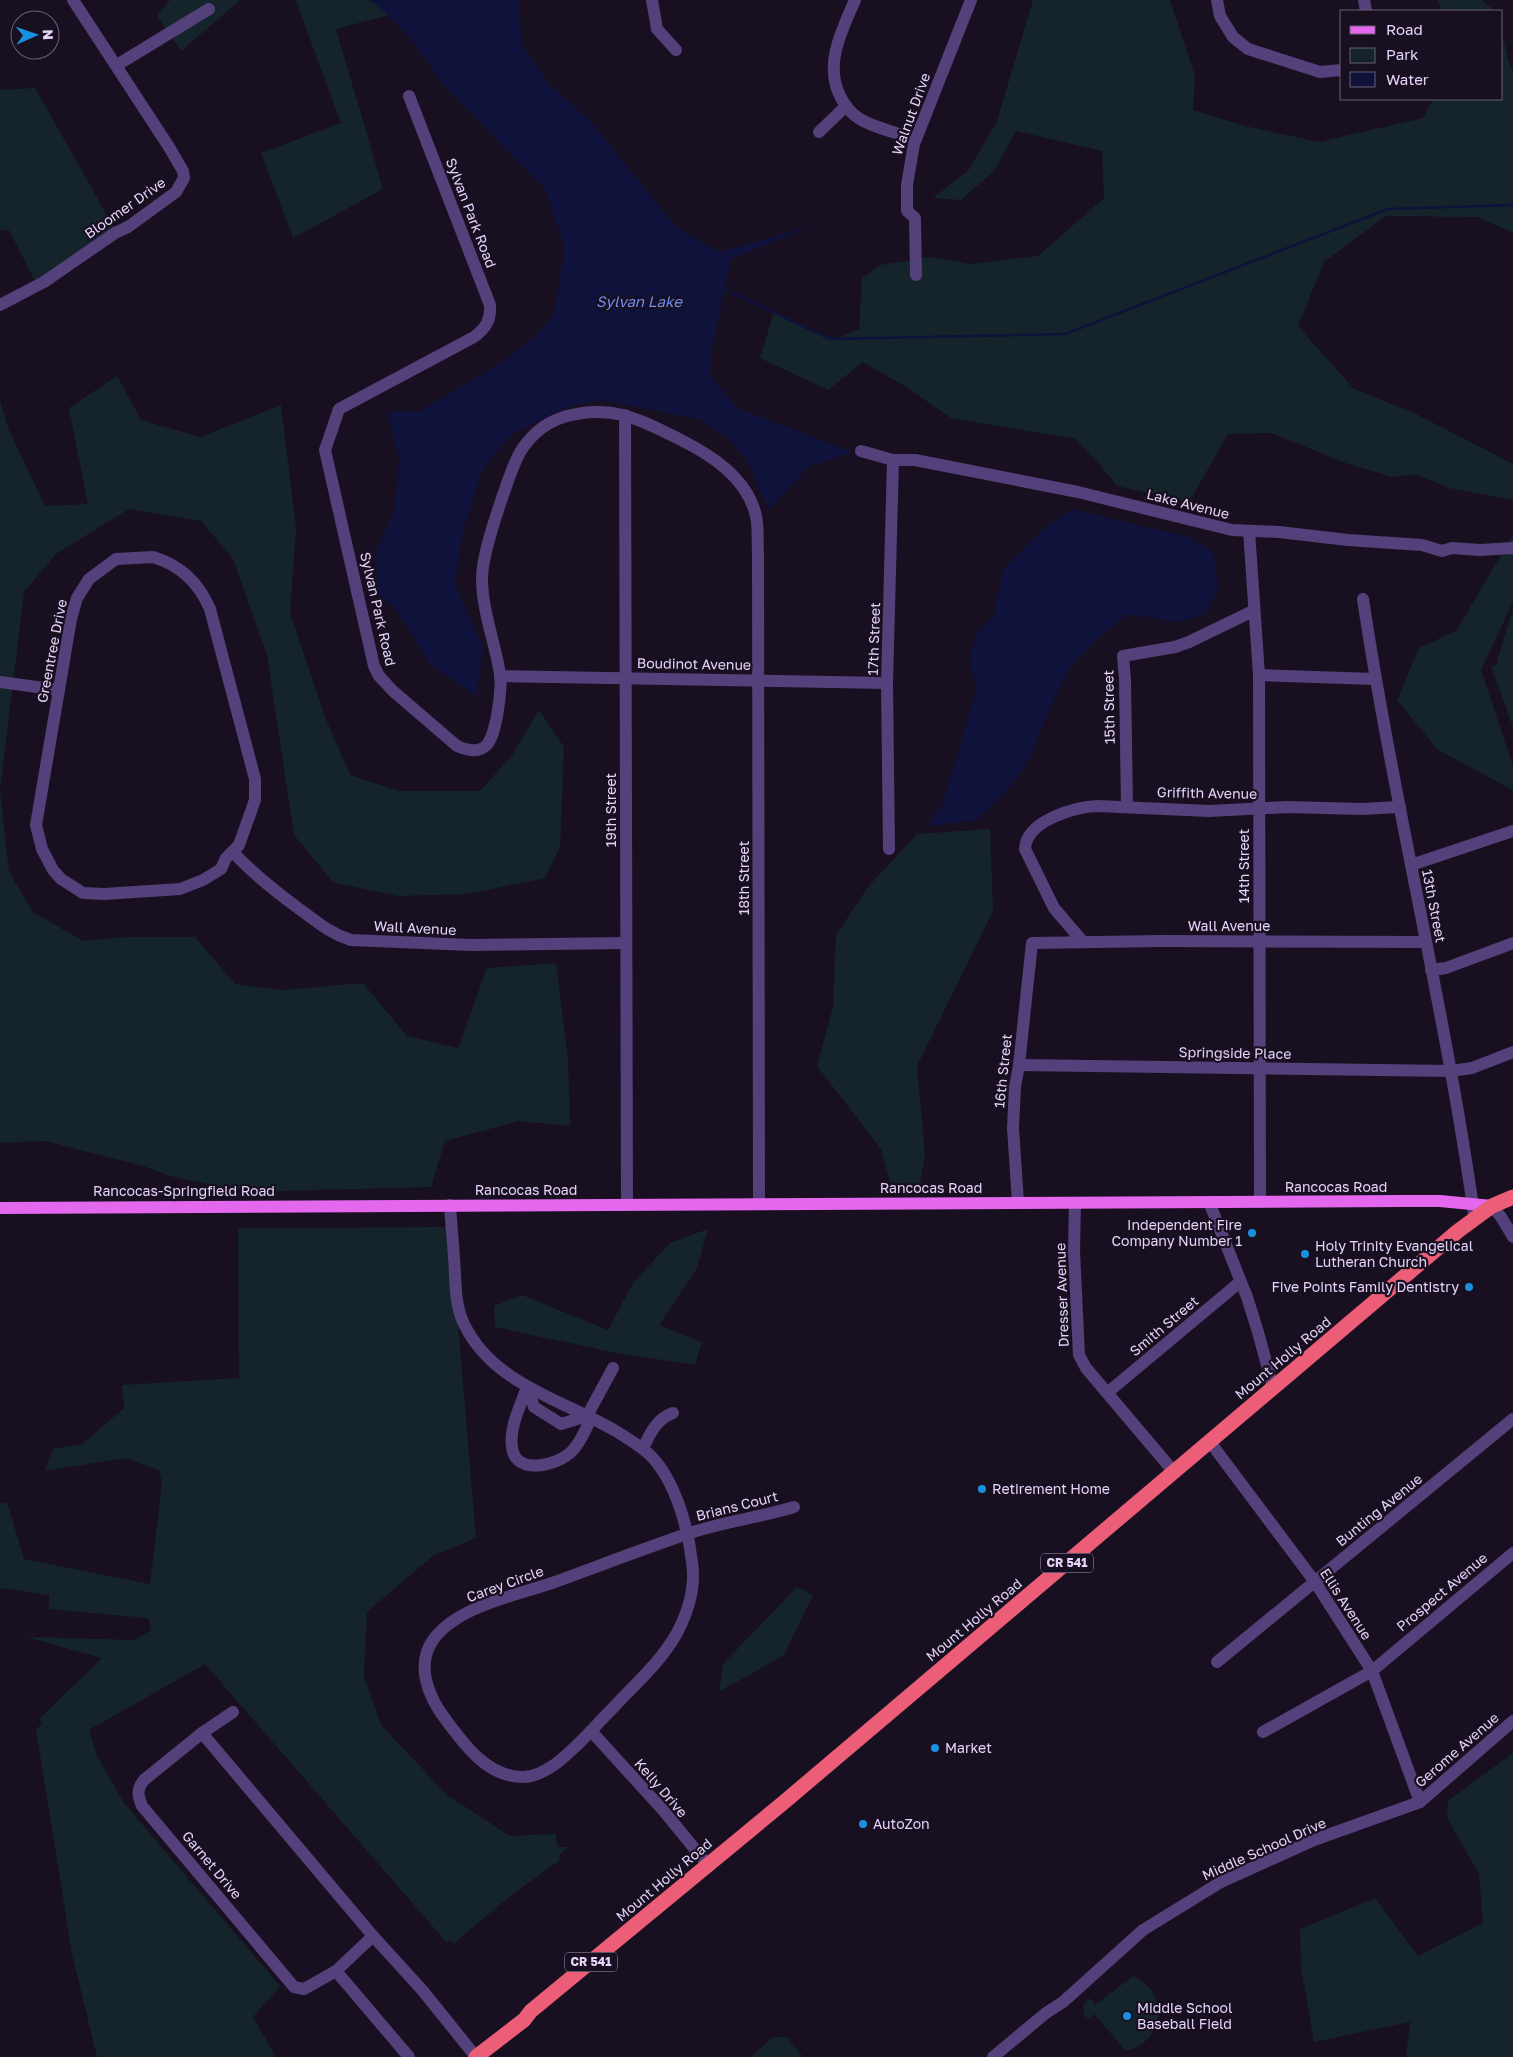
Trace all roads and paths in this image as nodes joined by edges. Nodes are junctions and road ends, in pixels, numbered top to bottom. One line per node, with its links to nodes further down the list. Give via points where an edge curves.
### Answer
1 (73, 0): 8 (street, Bloomer Drive)
2 (652, 0): 7 (street, via 657,29)
3 (855, 0): 11 (street, via 836,47 833,66 838,92)
4 (971, 0): 13 (street, Walnut Drive)
5 (1217, 0): 9 (street, via 1220,16 1233,37 1248,49 1320,72)
6 (210, 9): 8 (street)
7 (676, 50)
8 (117, 65): 15 (street, Bloomer Drive, via 183,171 181,185 169,198 44,282)
9 (1340, 70)
10 (409, 96): 25 (street, Sylvan Park Road, via 491,314 488,324 474,337 339,409 325,450 326,458 371,656 379,676 450,741 476,751 487,746 493,738)
11 (846, 106): 12 (street); 13 (street, via 861,120)
12 (819, 132)
13 (916, 139): 14 (street, Walnut Drive, via 906,194 907,211 915,218)
14 (916, 275)
15 (0, 305)
16 (625, 415): 21 (street, Sylvan Park Road, via 708,454 727,469 755,511); 25 (street, Sylvan Park Road, via 596,411 562,418 535,433 521,450 500,502 482,576 484,606); 26 (street, 19th Street)
17 (861, 451): 18 (street, Lake Avenue)
18 (893, 460): 19 (street, Lake Avenue, via 915,460 1078,492 1214,527); 30 (street, 17th Street)
19 (1249, 531): 20 (street, Lake Avenue, via 1422,545 1442,551 1452,548); 23 (street, 14th Street)
20 (1513, 548)
21 (758, 553): 28 (street, 18th Street)
22 (1364, 599): 27 (street, 13th Street)
23 (1254, 610): 24 (street, 14th Street); 32 (street, 15th Street, via 1176,647 1123,656)
24 (1258, 675): 27 (street); 34 (street, 14th Street)
25 (500, 676): 26 (street, Boudinot Avenue)
26 (626, 678): 28 (street, Boudinot Avenue); 42 (street, 19th Street)
27 (1375, 679): 33 (street, 13th Street)
28 (758, 680): 30 (street, Boudinot Avenue); 56 (street, 18th Street)
29 (0, 682): 31 (street)
30 (887, 683): 36 (street, 17th Street)
31 (59, 690): 37 (street, Greentree Drive, via 36,825 47,860 61,879 83,893 171,891 209,877 221,869); 37 (street, Greentree Drive, via 71,619 77,598 89,579 116,559 153,557 165,560 188,575 204,594 210,609 255,779 256,800 239,845)
32 (1127, 807): 34 (street, Griffith Avenue); 40 (street, Griffith Avenue, via 1086,807 1068,811 1035,829 1025,842 1027,856 1054,908)
33 (1400, 807): 34 (street, Griffith Avenue); 38 (street, 13th Street)
34 (1259, 810): 39 (street, 14th Street)
35 (1513, 832): 38 (street)
36 (889, 849)
37 (233, 852): 42 (street, Wall Avenue, via 313,920 336,935 351,940 471,945)
38 (1411, 865): 41 (street, 13th Street)
39 (1260, 941): 40 (street, Wall Avenue); 41 (street, Wall Avenue); 48 (street, 14th Street)
40 (1083, 942): 43 (street, Wall Avenue)
41 (1426, 942): 45 (street, 13th Street)
42 (626, 943): 55 (street, 19th Street)
43 (1032, 943): 47 (street, 16th Street)
44 (1513, 943): 45 (street, via 1446,968)
45 (1431, 970): 49 (street, 13th Street)
46 (1513, 1052): 49 (street, Springside Place, via 1472,1068)
47 (1019, 1065): 48 (street, Springside Place); 53 (street, 16th Street, via 1014,1087 1013,1128)
48 (1260, 1069): 49 (street, Springside Place); 52 (street, 14th Street)
49 (1451, 1071): 61 (street, 13th Street)
50 (1513, 1197): 59 (highway, CR 541)
51 (1209, 1202): 52 (main road, Rancocas Road); 54 (main road, Rancocas Road); 63 (street)
52 (1260, 1202): 61 (main road, Rancocas Road, via 1440,1201)
53 (1018, 1203): 54 (main road, Rancocas Road); 56 (main road, Rancocas Road)
54 (1075, 1203): 67 (street, Dresser Avenue, via 1077,1348 1086,1368)
55 (627, 1204): 56 (main road, Rancocas Road); 58 (main road, Rancocas Road)
56 (760, 1204)
57 (369, 1205): 58 (main road, Rancocas Road); 60 (main road, Rancocas-Springfield Road)
58 (450, 1205): 65 (street, Carey Circle, via 455,1295 463,1323 477,1346)
59 (1492, 1206): 61 (highway, Mount Holly Road / CR 541); 62 (street)
60 (0, 1208)
61 (1474, 1212): 66 (highway, Mount Holly Road / CR 541)
62 (1513, 1237)
63 (1240, 1282): 66 (street); 67 (street, Smith Street)
64 (613, 1368): 69 (street)
65 (527, 1387): 69 (street, Carey Circle); 69 (street, via 534,1407 561,1424); 69 (street, via 511,1441 513,1454 523,1463 541,1466 568,1455 578,1444)
66 (1273, 1388): 71 (highway, Mount Holly Road / CR 541)
67 (1107, 1392): 73 (street, Dresser Avenue)
68 (673, 1413): 72 (street, via 654,1428)
69 (589, 1417): 72 (street, Carey Circle)
70 (1513, 1419): 77 (street, Bunting Avenue)
71 (1210, 1442): 73 (highway, Mount Holly Road / CR 541); 77 (street, Ellis Avenue)
72 (642, 1448): 75 (street, Carey Circle, via 668,1481)
73 (1174, 1472): 86 (highway, Mount Holly Road / CR 541)
74 (794, 1507): 75 (street, Brians Court)
75 (686, 1534): 82 (street, Carey Circle, via 694,1575 688,1609 673,1640); 82 (street, Carey Circle, via 484,1606 455,1620 431,1642 425,1667 426,1683 434,1702 468,1747 492,1768 513,1776 530,1777 558,1763)
76 (1513, 1552): 79 (street, Prospect Avenue)
77 (1315, 1582): 78 (street, Bunting Avenue); 79 (street, Ellis Avenue)
78 (1217, 1662)
79 (1372, 1671): 83 (street, Prospect Avenue); 85 (street, Ellis Avenue)
80 (233, 1712): 84 (street, Garnet Drive)
81 (1513, 1721): 85 (street, Gerome Avenue)
82 (591, 1731): 86 (street, Kelly Drive)
83 (1263, 1732)
84 (202, 1733): 87 (street); 88 (street, Garnet Drive, via 144,1780 137,1795 142,1806 294,1987 304,1989)
85 (1420, 1802): 91 (street, Middle School Drive, via 1314,1840 1221,1882 1143,1930 1064,2002)
86 (708, 1865): 90 (highway, Mount Holly Road / CR 541)
87 (373, 1936): 88 (street, Garnet Drive); 90 (street)
88 (336, 1970): 89 (street)
89 (409, 2057)
90 (476, 2057)
91 (993, 2057)

